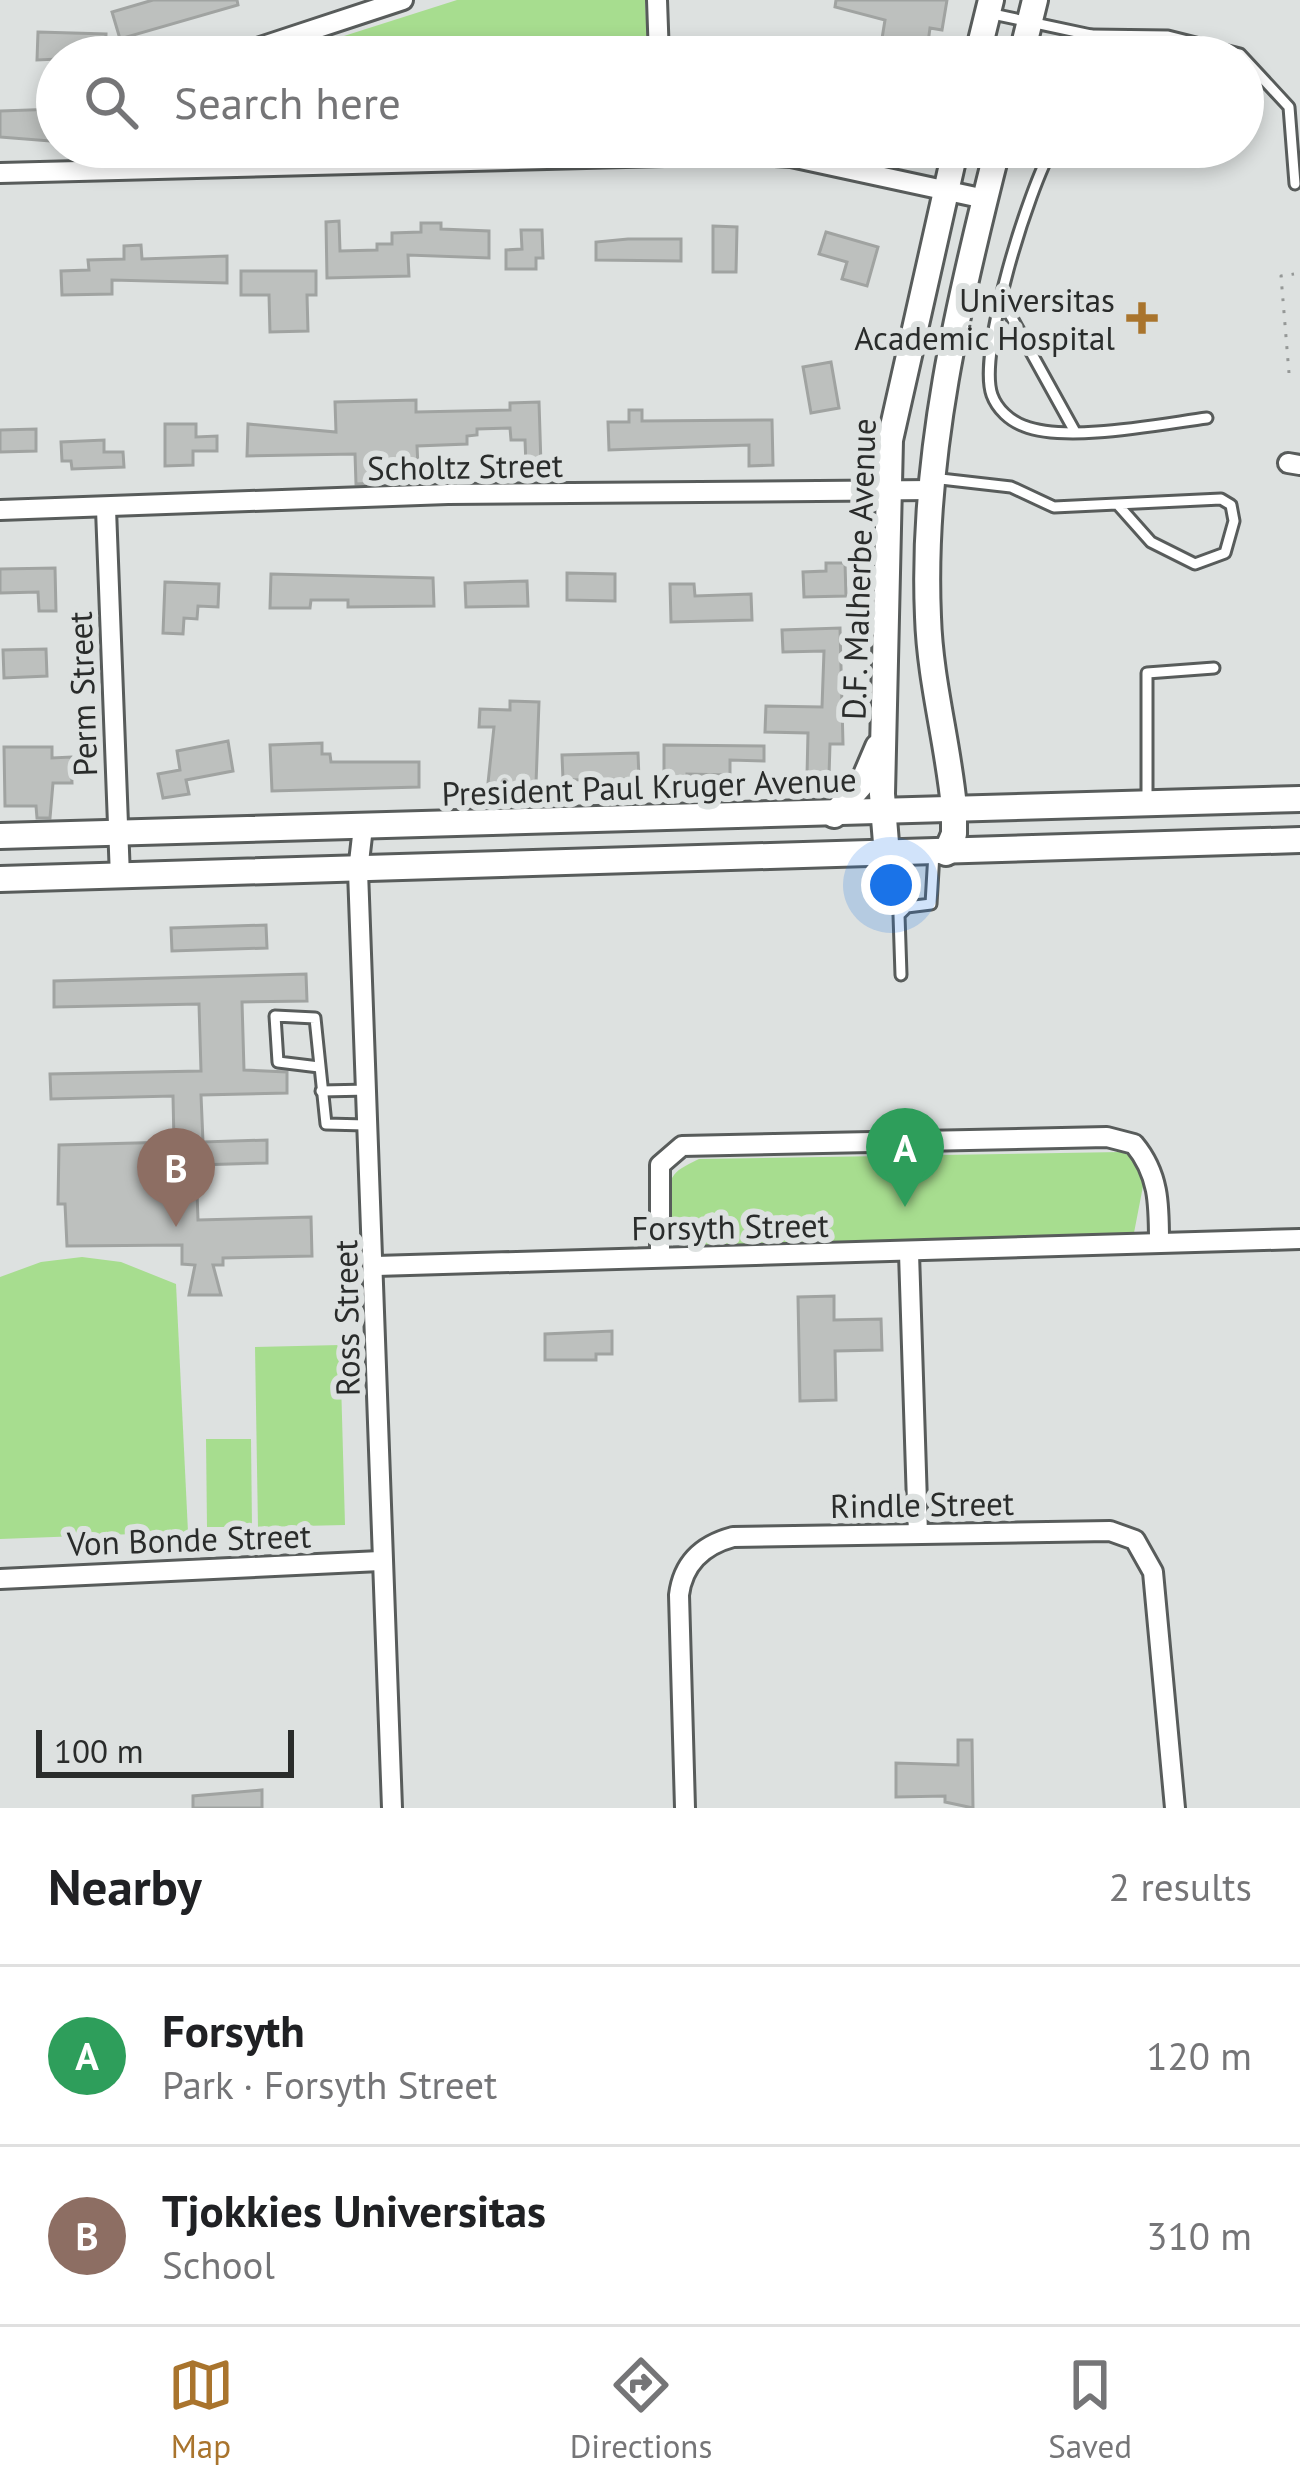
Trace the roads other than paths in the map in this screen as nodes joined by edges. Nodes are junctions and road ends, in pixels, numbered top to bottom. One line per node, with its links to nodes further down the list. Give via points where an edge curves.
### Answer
1 (404, 0): 6 (street)
2 (657, 0): 7 (street)
3 (990, 7): 4 (lane)
4 (1033, 11): 5 (lane)
5 (1091, 35): 8 (lane)
6 (294, 36)
7 (658, 36)
8 (1130, 36)
9 (1264, 80): 17 (lane, via 1289,107)
10 (188, 168): 15 (street)
11 (839, 168): 18 (street)
12 (951, 168): 18 (street, D.F. Malherbe Avenue)
13 (993, 168): 19 (street)
14 (1040, 168): 20 (lane)
15 (129, 170): 16 (street)
16 (0, 172)
17 (1295, 184)
18 (945, 192): 19 (street); 24 (street, D.F. Malherbe Avenue, via 899,385)
19 (985, 199): 23 (street)
20 (1003, 300): 22 (lane); 22 (lane, via 991,350 993,399 1028,428)
21 (1208, 418): 22 (lane)
22 (1074, 430)
23 (932, 484): 24 (street, Scholtz Street); 25 (lane, via 1011,487 1054,507); 32 (street, via 930,655)
24 (888, 490): 26 (street, Scholtz Street, via 448,494); 29 (street, D.F. Malherbe Avenue)
25 (1119, 506): 25 (lane, via 1227,501 1232,536 1225,553 1195,564 1151,542)
26 (106, 508): 27 (street, Scholtz Street); 36 (street, Perm Street)
27 (0, 510)
28 (1214, 668): 31 (lane, via 1146,675)
29 (885, 727): 33 (street, D.F. Malherbe Avenue); 34 (street, via 863,782)
30 (1300, 800): 31 (street, President Paul Kruger Avenue)
31 (1147, 803): 32 (street, President Paul Kruger Avenue)
32 (954, 807): 33 (street, President Paul Kruger Avenue); 39 (street, via 954,834)
33 (882, 812): 34 (street, President Paul Kruger Avenue); 40 (street, D.F. Malherbe Avenue)
34 (834, 815): 35 (street, President Paul Kruger Avenue)
35 (363, 827): 36 (street, President Paul Kruger Avenue); 41 (street, Ross Street)
36 (119, 832): 37 (street, President Paul Kruger Avenue); 42 (street, Perm Street)
37 (0, 836)
38 (1300, 841): 39 (street)
39 (940, 853): 40 (street); 44 (lane, via 932,904 899,915)
40 (887, 855): 41 (street)
41 (358, 871): 42 (street); 46 (street, Ross Street)
42 (120, 877): 43 (street)
43 (0, 879)
44 (901, 975)
45 (319, 1067): 45 (lane, via 314,1016 275,1016 278,1063); 47 (lane)
46 (370, 1090): 47 (lane); 48 (street, Ross Street)
47 (321, 1091): 48 (lane, via 326,1124)
48 (371, 1125): 53 (street, Ross Street)
49 (1300, 1239): 50 (street, Forsyth Street)
50 (1159, 1241): 51 (street, Forsyth Street); 52 (street, via 1150,1167 1134,1144 1107,1137 682,1146 660,1166)
51 (908, 1253): 52 (street, Forsyth Street); 54 (street)
52 (660, 1256): 53 (street, Forsyth Street)
53 (376, 1266): 55 (street, Ross Street)
54 (918, 1534): 58 (street, Rindle Street, via 733,1537 688,1564 679,1595); 59 (street, Rindle Street, via 1109,1532 1143,1547 1153,1572)
55 (380, 1561): 56 (street, Von Bonde Street); 57 (street, Ross Street)
56 (0, 1579)
57 (392, 1808)
58 (685, 1808)
59 (1175, 1808)

